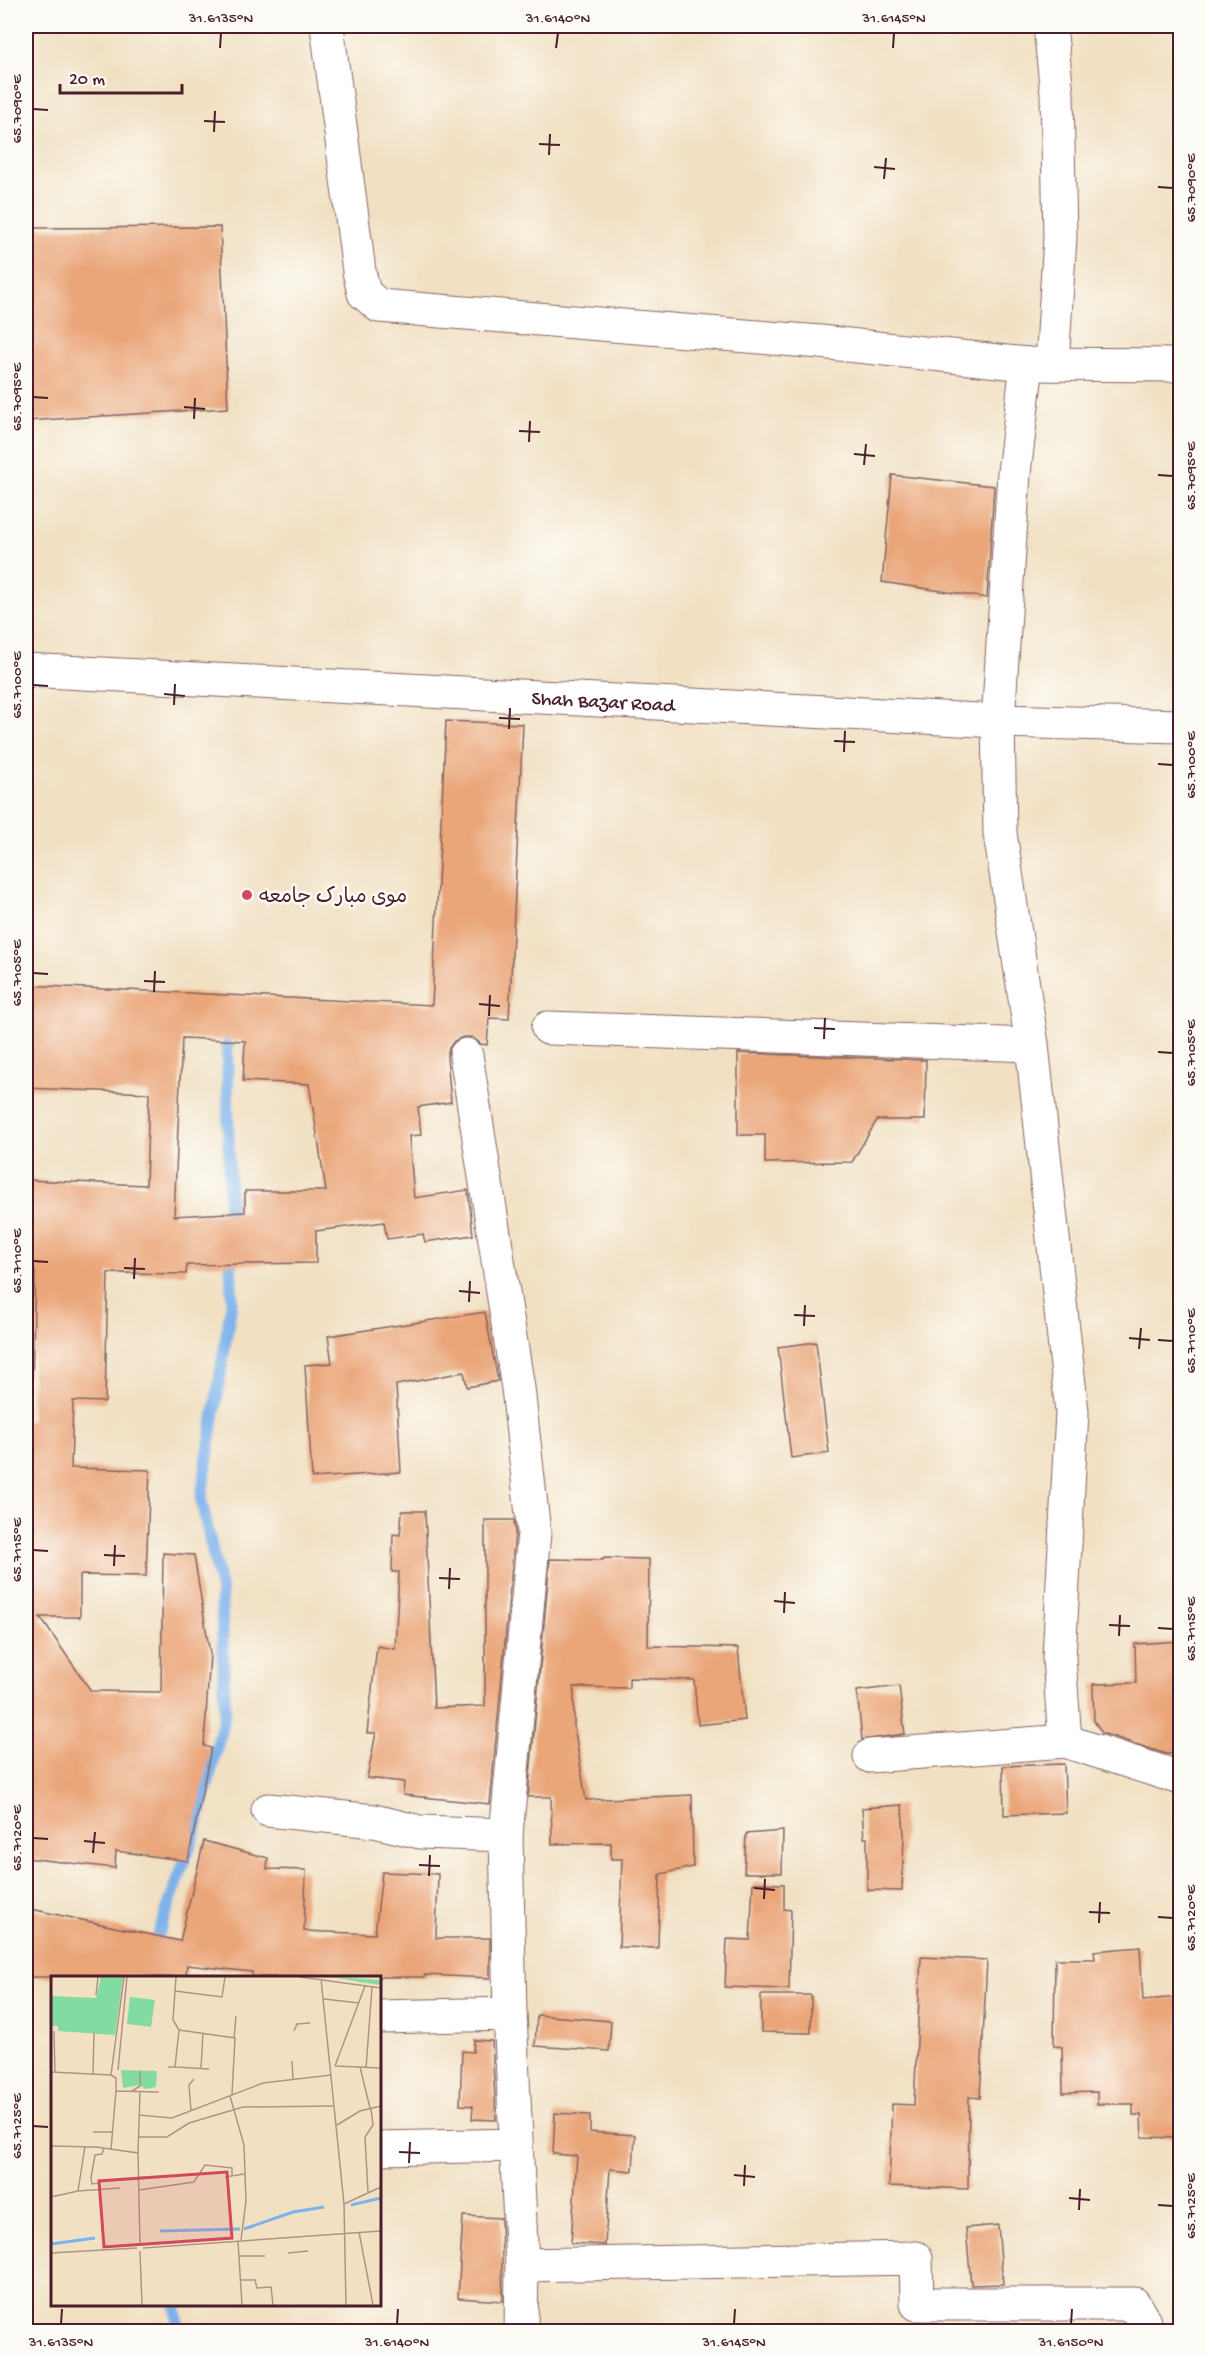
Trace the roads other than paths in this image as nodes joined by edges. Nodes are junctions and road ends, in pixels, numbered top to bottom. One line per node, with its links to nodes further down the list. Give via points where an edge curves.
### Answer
1 (327, 26): 3 (street, via 359,271 364,292 379,306 741,334)
2 (1050, 26): 3 (street, via 1057,94 1060,237)
3 (1040, 364): 4 (street); 6 (street, via 1014,473)
4 (1180, 365)
5 (26, 669): 6 (street, Shah Bazar Road)
6 (998, 721): 7 (street, Shah Bazar Road); 9 (street, via 1000,833)
7 (1180, 726)
8 (548, 1028): 9 (street)
9 (1032, 1045): 11 (street, via 1072,1412 1059,1658)
10 (466, 1055): 15 (street, via 518,1388 534,1533)
11 (1065, 1741): 12 (street); 13 (street)
12 (870, 1756)
13 (1180, 1778)
14 (268, 1810): 15 (street, via 374,1821 420,1832)
15 (506, 1834): 16 (street)
16 (510, 2014): 17 (street); 18 (street)
17 (381, 2017)
18 (516, 2145): 19 (street); 20 (street)
19 (381, 2148)
20 (522, 2265): 21 (street, via 916,2258 917,2304); 22 (street)
21 (1139, 2318)
22 (521, 2331)

